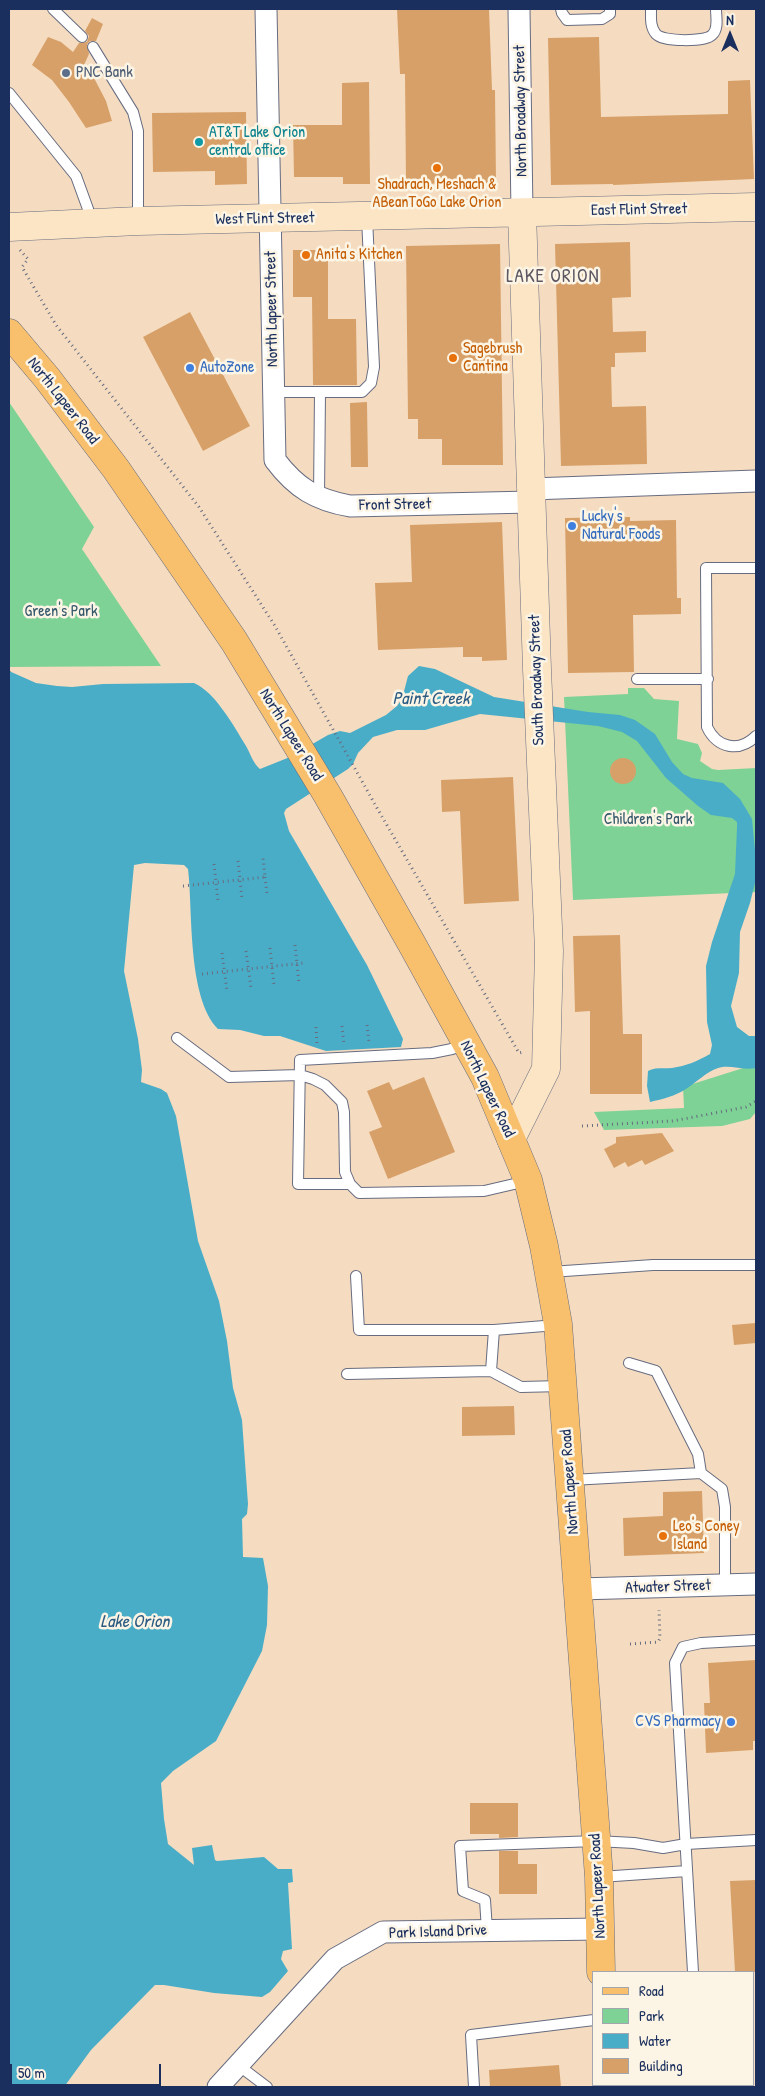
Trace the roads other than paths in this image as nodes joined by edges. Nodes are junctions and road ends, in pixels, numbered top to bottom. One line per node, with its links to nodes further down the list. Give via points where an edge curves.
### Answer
1 (53, 9): 8 (lane)
2 (266, 9): 14 (street, North Lapeer Street)
3 (519, 9): 12 (street, North Broadway Street)
4 (561, 9): 5 (lane, via 568,20 602,19 610,14)
5 (610, 9)
6 (651, 9): 7 (lane, via 652,27 658,36 669,40 705,39 712,35 716,27)
7 (716, 9)
8 (82, 37)
9 (93, 47): 15 (lane, via 133,112 138,131)
10 (9, 93): 16 (lane, via 76,176 88,209)
11 (756, 207): 12 (street, East Flint Street)
12 (522, 213): 13 (street, West Flint Street); 23 (street, South Broadway Street)
13 (367, 217): 14 (street, West Flint Street); 20 (lane, via 374,367 371,383 362,392)
14 (270, 218): 15 (street, West Flint Street); 19 (street, North Lapeer Street)
15 (138, 221): 16 (street, West Flint Street)
16 (89, 222): 17 (street, West Flint Street)
17 (12, 236)
18 (9, 333): 30 (main road, North Lapeer Road, via 116,468 234,641 328,796)
19 (274, 392): 20 (lane); 21 (street, North Lapeer Street)
20 (320, 392): 24 (lane)
21 (275, 460): 24 (street, Front Street, via 287,476)
22 (756, 480): 23 (street, Front Street)
23 (531, 496): 24 (street, Front Street, via 350,506 328,503); 32 (street, South Broadway Street, via 549,951 547,1048 546,1069)
24 (319, 498)
25 (756, 568): 27 (lane, via 706,568)
26 (636, 679): 27 (lane)
27 (708, 679): 28 (lane, via 707,727 716,741 734,746 752,741)
28 (756, 736)
29 (177, 1038): 31 (lane, via 229,1077)
30 (466, 1044): 31 (lane, via 432,1053 300,1060); 32 (main road, North Lapeer Road, via 485,1077)
31 (300, 1075): 34 (lane, via 325,1085 342,1102 345,1172); 34 (lane, via 298,1184)
32 (511, 1139): 33 (main road, North Lapeer Road)
33 (528, 1180): 34 (lane, via 484,1191 360,1193); 36 (main road, North Lapeer Road)
34 (350, 1184)
35 (756, 1265): 36 (lane, via 653,1265)
36 (549, 1272): 38 (main road, North Lapeer Road)
37 (356, 1276): 39 (lane, via 360,1330)
38 (558, 1324): 39 (lane); 43 (main road, North Lapeer Road)
39 (494, 1330): 41 (lane)
40 (629, 1362): 44 (lane, via 656,1371 698,1454)
41 (491, 1371): 42 (lane); 43 (lane, via 520,1388)
42 (347, 1374)
43 (563, 1386): 45 (main road, North Lapeer Road)
44 (701, 1473): 45 (lane); 47 (lane, via 722,1489)
45 (570, 1480): 48 (main road, North Lapeer Road)
46 (756, 1584): 47 (street, Atwater Street)
47 (725, 1585): 48 (street, Atwater Street)
48 (579, 1589): 51 (main road, North Lapeer Road)
49 (756, 1640): 52 (lane, via 701,1642 683,1647 675,1663)
50 (756, 1840): 52 (lane)
51 (596, 1841): 52 (lane, via 663,1848); 54 (main road, North Lapeer Road); 56 (lane, via 460,1846 463,1891 485,1900)
52 (686, 1844): 53 (lane)
53 (686, 1871): 54 (lane); 58 (lane)
54 (599, 1877): 55 (main road, North Lapeer Road)
55 (601, 1929): 56 (street, Park Island Drive); 57 (main road, North Lapeer Road)
56 (487, 1930): 60 (street, Park Island Drive, via 383,1932 335,1959)
57 (602, 1971)
58 (693, 1971)
59 (592, 2020): 63 (lane, via 471,2035)
60 (238, 2065): 61 (street, Park Island Drive); 62 (lane)
61 (218, 2087)
62 (266, 2087)
63 (474, 2087)

